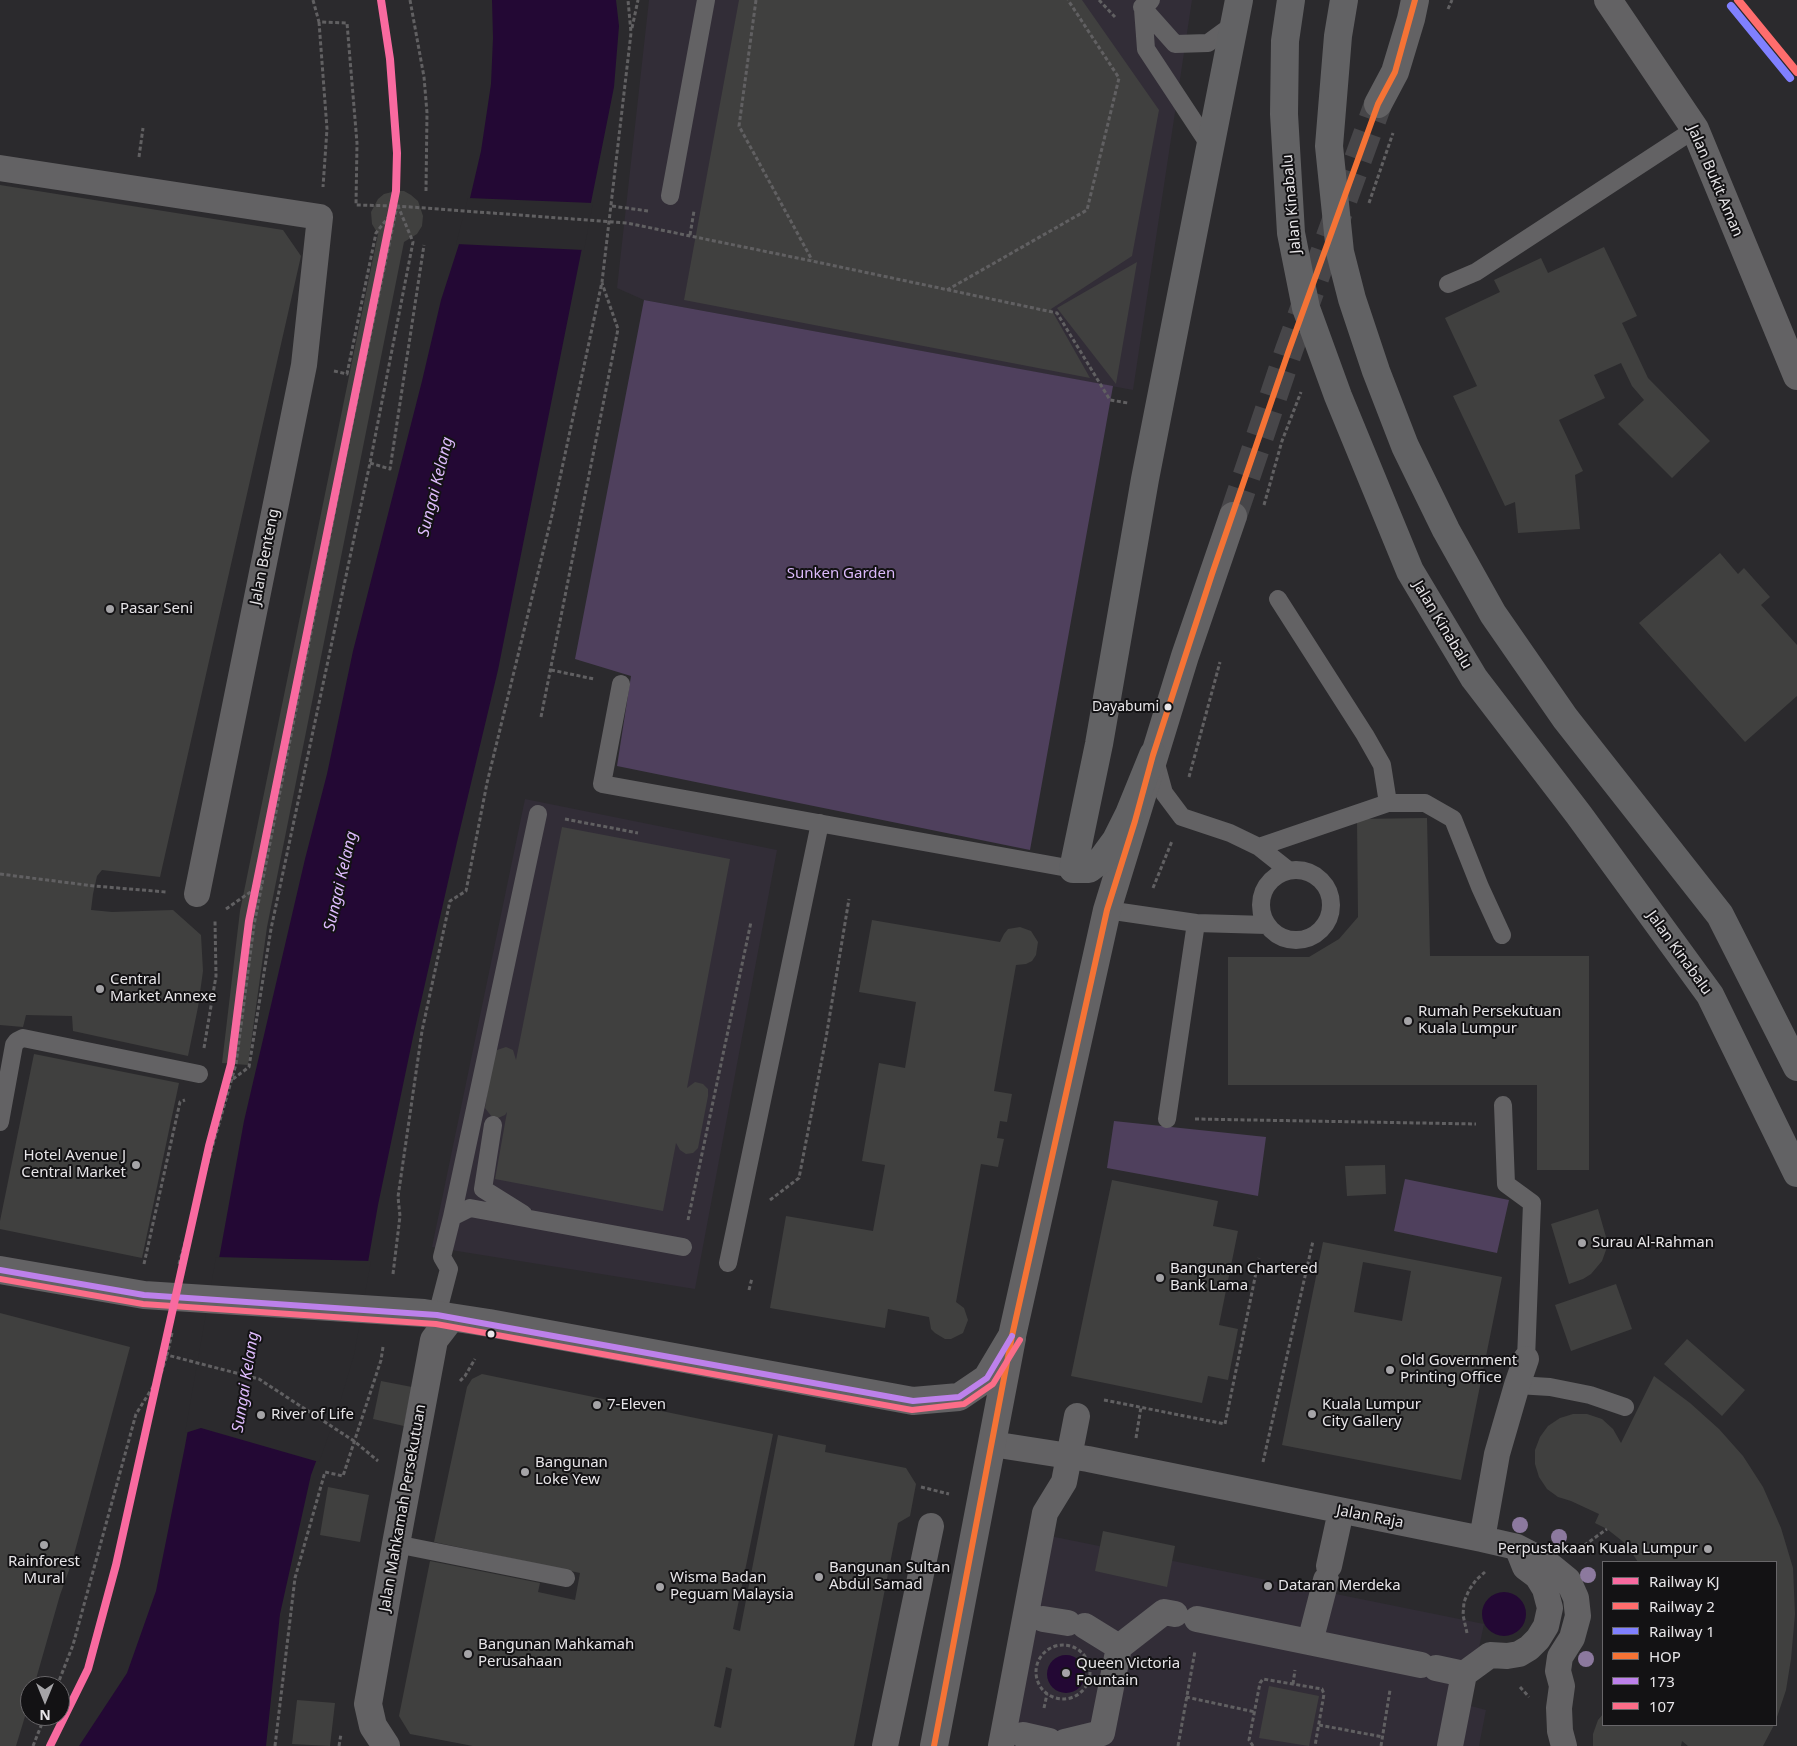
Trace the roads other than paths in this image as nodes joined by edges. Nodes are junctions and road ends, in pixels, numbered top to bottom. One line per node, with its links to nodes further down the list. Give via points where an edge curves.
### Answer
1 (1291, 0): 37 (highway, Jalan Kinabalu, via 1285,41 1284,104 1291,232 1306,308 1341,405 1410,571 1474,678 1710,994)
2 (1344, 0): 31 (highway, via 1338,36 1330,146 1340,252 1376,371 1406,446 1446,530 1493,614 1565,718 1720,915)
3 (1415, 0): 8 (street, via 1395,72)
4 (1608, 0): 9 (street, Jalan Bukit Aman)
5 (705, 2): 12 (lane)
6 (1144, 3): 7 (lane, via 1174,44 1208,43); 10 (lane, via 1146,49)
7 (1237, 12): 10 (highway)
8 (1378, 104)
9 (1695, 129): 13 (lane, via 1476,272); 14 (street, Jalan Bukit Aman)
10 (1210, 146): 23 (highway)
11 (0, 168): 25 (street, Jalan Benteng, via 320,217 304,365)
12 (670, 196)
13 (1448, 284)
14 (1797, 376)
15 (1233, 516): 18 (street)
16 (1278, 600): 19 (lane, via 1382,765)
17 (621, 684): 21 (lane, via 602,784)
18 (1153, 755): 22 (lane, via 1164,793 1182,817 1230,833); 23 (highway, via 1116,840 1102,859 1089,868); 26 (street)
19 (1388, 804): 22 (lane); 29 (lane, via 1425,804 1453,819)
20 (538, 814): 38 (lane)
21 (820, 823): 23 (lane); 41 (lane)
22 (1259, 847): 24 (lane)
23 (1073, 869)
24 (1288, 870): 28 (lane, via 1273,878 1263,892 1260,903); 28 (lane, via 1300,869 1321,879 1332,900 1327,923 1320,932 1298,941 1275,934)
25 (197, 894)
26 (1107, 910): 27 (lane); 44 (street)
27 (1196, 923): 28 (lane); 34 (lane)
28 (1267, 925)
29 (1502, 935)
30 (5, 1067): 32 (lane, via 14,1045 23,1038); 35 (lane)
31 (1797, 1067)
32 (199, 1074)
33 (1503, 1105): 45 (lane, via 1506,1184 1532,1203)
34 (1167, 1119)
35 (0, 1122)
36 (493, 1125): 39 (lane, via 483,1188)
37 (1797, 1173)
38 (452, 1217): 39 (lane, via 470,1208); 43 (lane, via 442,1256 449,1269)
39 (529, 1218): 40 (lane)
40 (682, 1247)
41 (728, 1263)
42 (0, 1270): 43 (street, via 128,1294)
43 (444, 1316): 44 (street, via 913,1401 959,1397 986,1378); 54 (street, Jalan Mahkamah Persekutuan, via 434,1340)
44 (1012, 1336): 49 (street)
45 (1526, 1359): 46 (street)
46 (1517, 1385): 47 (lane, via 1550,1387); 53 (street, via 1497,1454)
47 (1625, 1407)
48 (1077, 1416): 50 (street)
49 (992, 1444): 50 (street, Jalan Raja); 66 (street)
50 (1069, 1456): 51 (street, Jalan Raja); 57 (street, via 1064,1482 1046,1513)
51 (1341, 1511): 53 (street, Jalan Raja); 58 (street)
52 (931, 1526): 65 (street)
53 (1482, 1539): 55 (street, Jalan Raja)
54 (396, 1544): 56 (lane); 64 (street, Jalan Mahkamah Persekutuan, via 368,1704 373,1726)
55 (1521, 1557): 60 (street, via 1545,1589 1550,1608 1546,1626 1538,1639 1519,1654 1490,1654); 62 (street, Jalan Raja, via 1546,1562 1559,1571 1568,1580 1576,1598 1578,1616 1572,1638 1560,1657 1558,1671 1562,1686 1559,1708)
56 (566, 1578)
57 (1035, 1618): 59 (street, via 1077,1625); 61 (street)
58 (1310, 1642): 59 (street, via 1164,1612); 60 (street)
59 (1118, 1647): 63 (street, via 1102,1732)
60 (1464, 1674): 67 (street)
61 (1011, 1736): 63 (street)
62 (1562, 1739)
63 (1072, 1742)
64 (386, 1746)
65 (885, 1746)
66 (934, 1746)
67 (1450, 1746)

